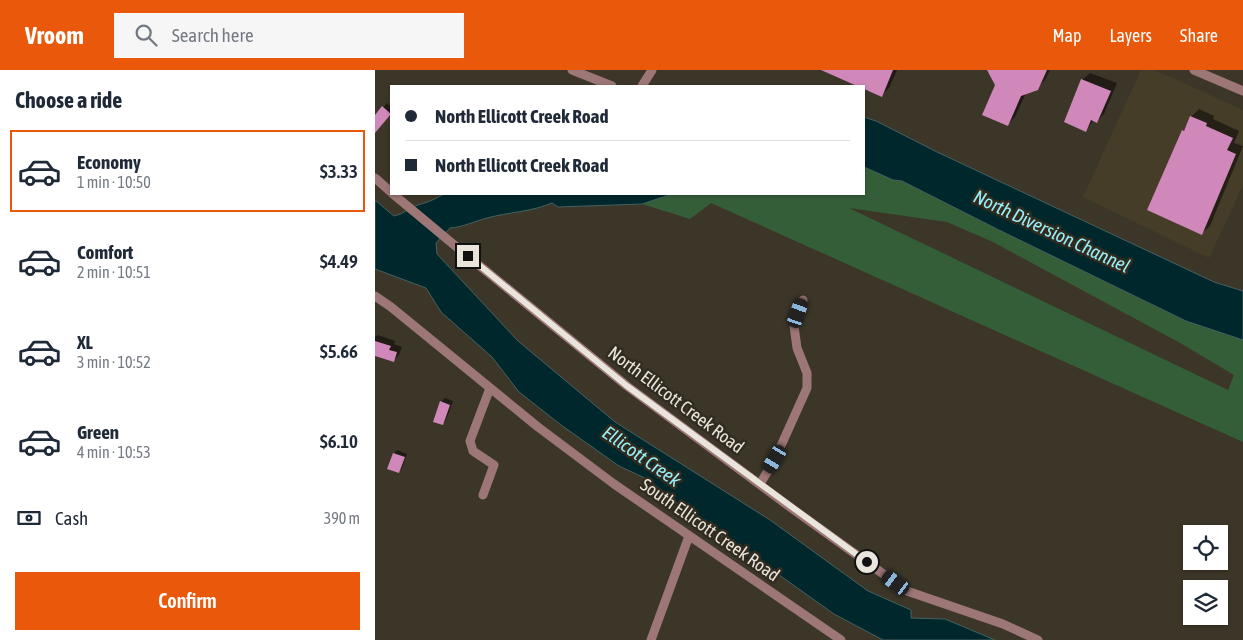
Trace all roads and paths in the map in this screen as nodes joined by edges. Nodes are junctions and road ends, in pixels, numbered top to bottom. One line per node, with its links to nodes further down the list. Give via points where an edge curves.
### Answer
1 (572, 70): 4 (street)
2 (652, 70): 5 (street)
3 (1195, 70): 6 (street)
4 (610, 85)
5 (643, 85)
6 (1243, 91)
7 (375, 178): 8 (street, North Ellicott Creek Road)
8 (390, 191)
9 (395, 195): 13 (street, North Ellicott Creek Road, via 627,386)
10 (375, 296): 12 (street, South Ellicott Creek Road)
11 (803, 300): 13 (street, via 794,326 797,348 807,373 807,388)
12 (490, 388): 14 (street, via 470,441 473,451 494,465); 15 (street, South Ellicott Creek Road, via 546,433)
13 (760, 484): 18 (street, North Ellicott Creek Road, via 907,591 1003,624)
14 (483, 495)
15 (689, 536): 16 (street); 17 (street, South Ellicott Creek Road)
16 (651, 640)
17 (841, 640)
18 (1038, 640)

